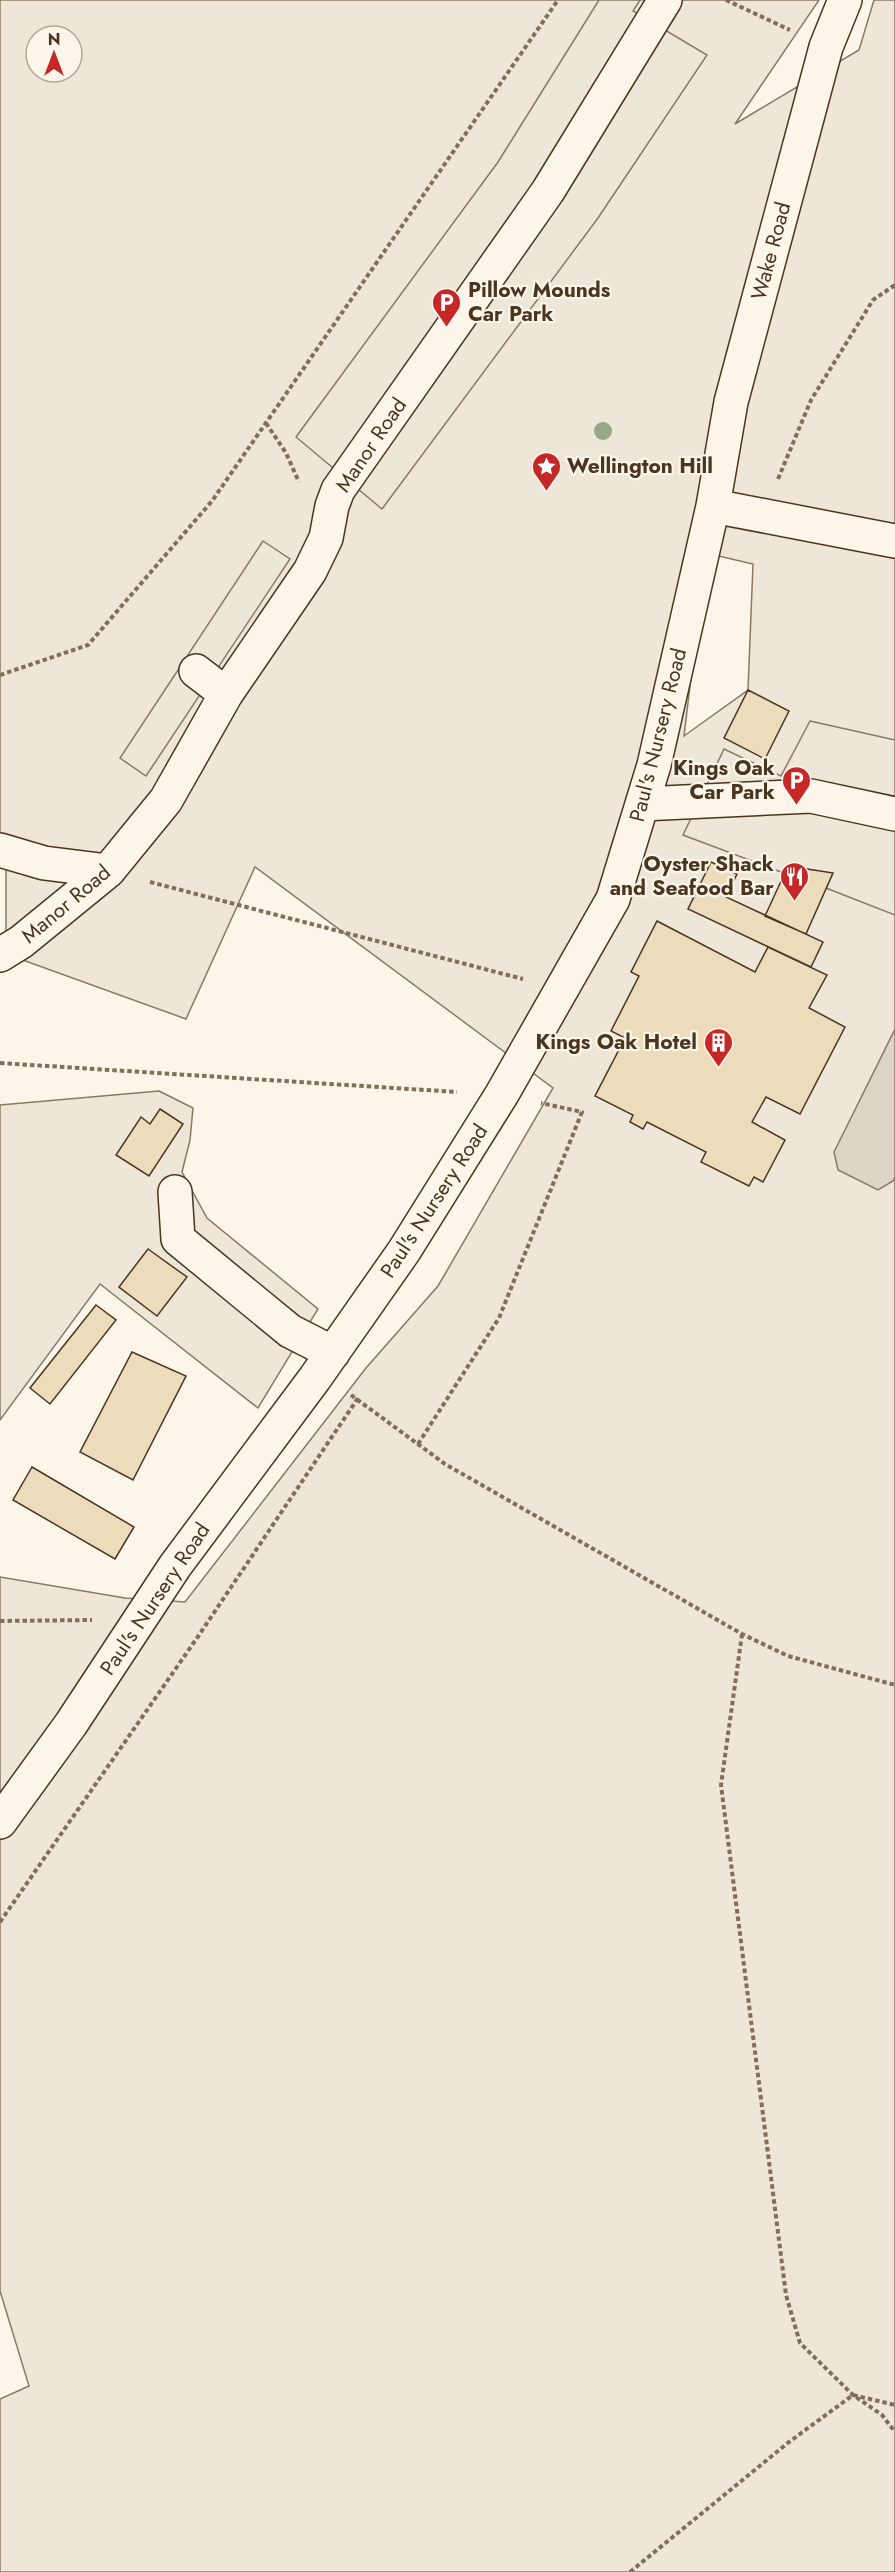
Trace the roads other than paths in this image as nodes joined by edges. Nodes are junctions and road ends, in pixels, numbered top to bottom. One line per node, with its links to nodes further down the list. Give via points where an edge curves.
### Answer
1 (665, 0): 6 (street, Manor Road, via 548,190 338,490 326,538 310,571)
2 (845, 0): 3 (street, Wake Road, via 826,47 731,402)
3 (713, 506): 4 (street); 7 (street, Paul's Nursery Road)
4 (895, 541)
5 (196, 671): 6 (street)
6 (226, 694): 10 (street, Manor Road, via 166,800)
7 (642, 804): 8 (street, via 811,796); 13 (street, Paul's Nursery Road, via 613,899 563,990 404,1251)
8 (895, 814)
9 (0, 850): 10 (street, via 44,863)
10 (108, 871): 11 (street, Manor Road)
11 (0, 955)
12 (175, 1192): 13 (street, via 178,1239 291,1331)
13 (333, 1353): 14 (street, Paul's Nursery Road, via 175,1566 71,1724)
14 (0, 1822)

